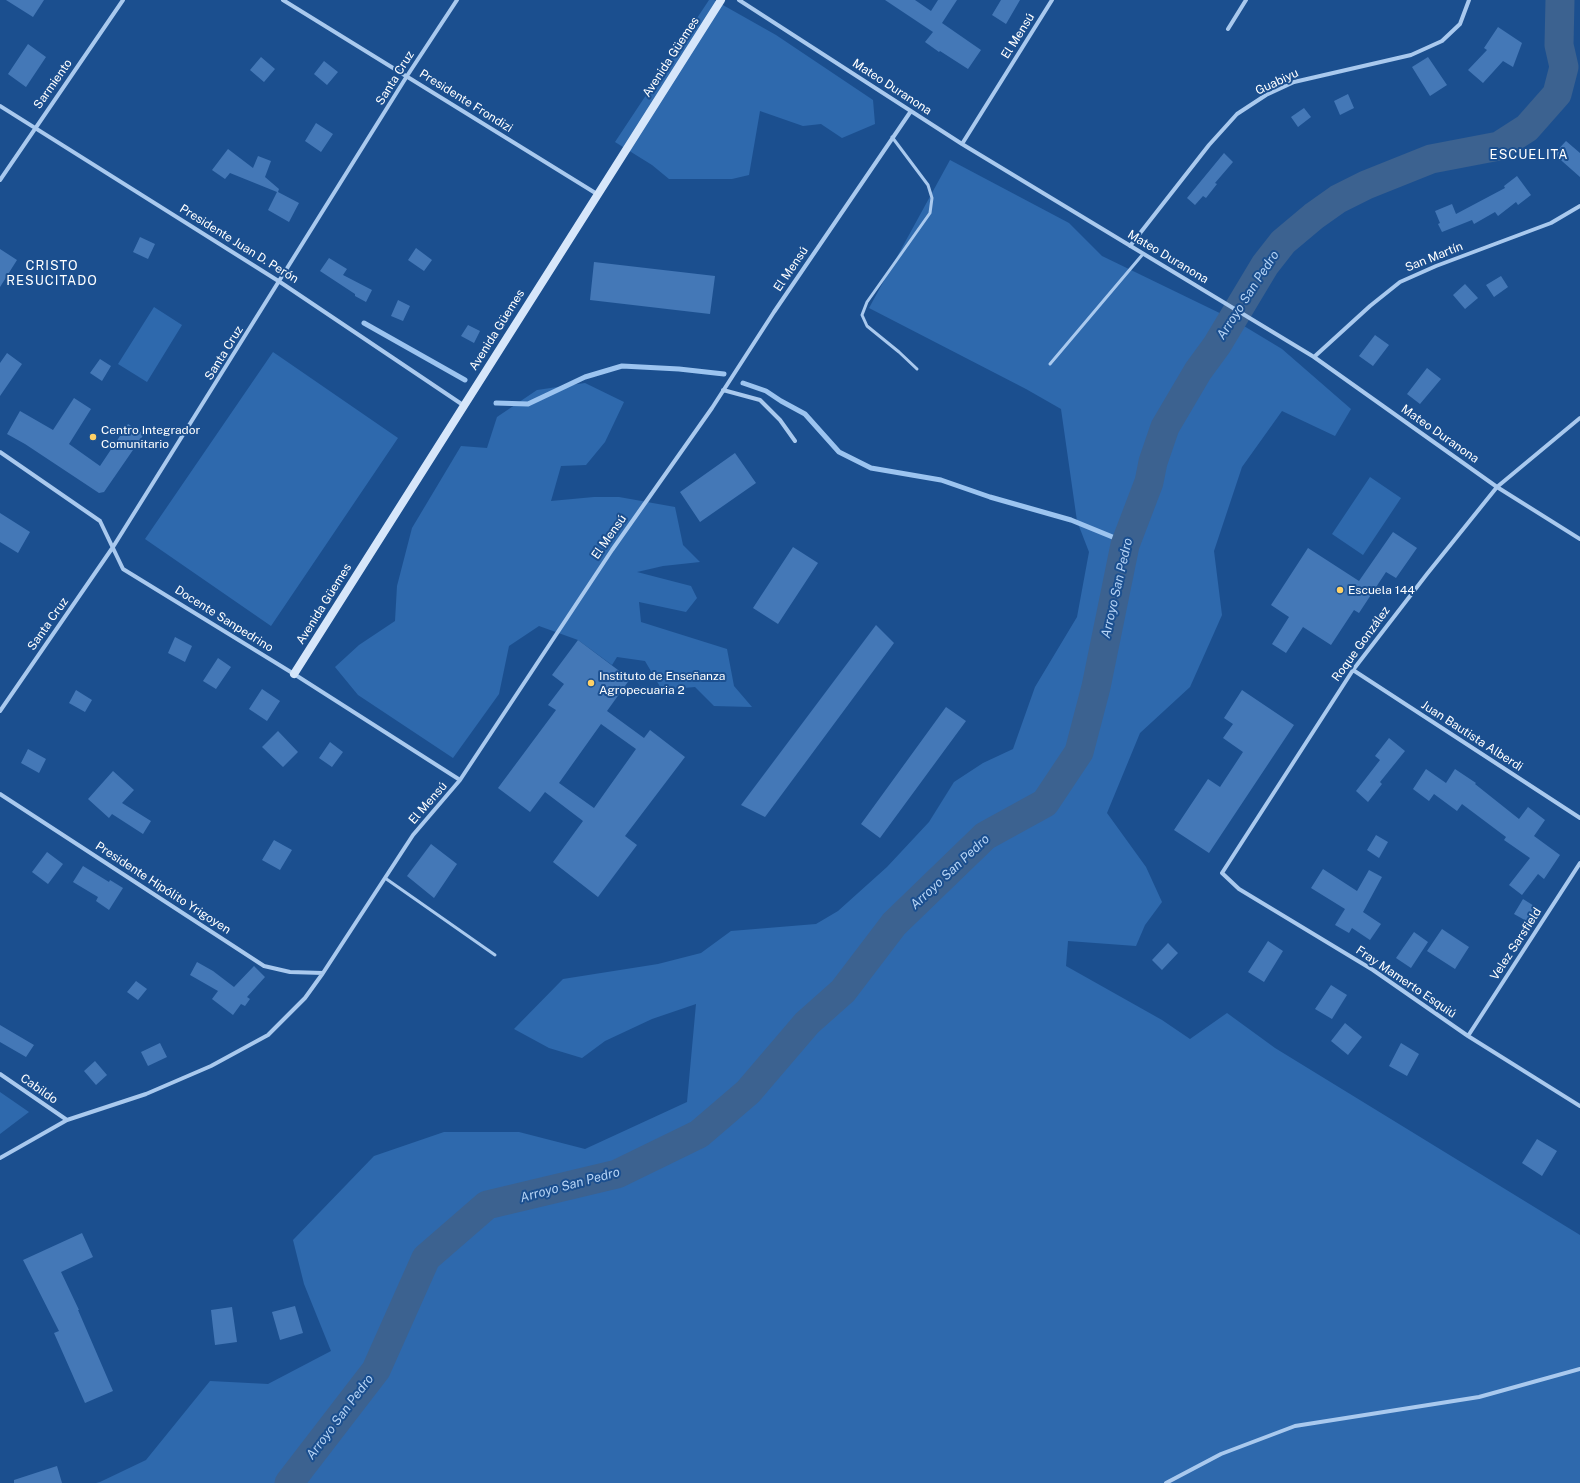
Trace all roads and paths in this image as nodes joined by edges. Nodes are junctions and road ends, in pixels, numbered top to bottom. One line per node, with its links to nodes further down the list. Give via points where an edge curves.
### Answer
1 (123, 0): 13 (street, Sarmiento)
2 (283, 0): 10 (street, Presidente Frondizi)
3 (457, 0): 10 (street, Santa Cruz)
4 (721, 0): 17 (main road, Avenida Güemes)
5 (739, 0): 12 (street, Mateo Duranona)
6 (1052, 0): 15 (street, El Mensú)
7 (1246, 0): 9 (street)
8 (1469, 0): 19 (street, Guabiyu, via 1460,24 1442,41 1411,54 1294,82 1266,95 1237,114 1209,145)
9 (1228, 30)
10 (407, 76): 17 (street, Presidente Frondizi); 21 (street, Santa Cruz)
11 (0, 106): 13 (street, Presidente Juan D. Perón)
12 (911, 111): 14 (street, El Mensú); 15 (street, Mateo Duranona)
13 (35, 127): 16 (street, Sarmiento); 21 (street, Presidente Juan D. Perón)
14 (892, 138): 24 (lane, via 928,185 932,198 930,213 867,302 862,315 867,326); 25 (street, El Mensú)
15 (962, 144): 19 (street, Mateo Duranona)
16 (0, 180)
17 (597, 194): 26 (main road, Avenida Güemes)
18 (1580, 206): 22 (street, San Martín, via 1551,223 1400,282)
19 (1130, 246): 20 (street, Mateo Duranona)
20 (1143, 254): 22 (street, Mateo Duranona); 23 (lane)
21 (280, 282): 26 (street, Presidente Juan D. Perón); 32 (street, Santa Cruz)
22 (1314, 357): 30 (street, Mateo Duranona)
23 (1050, 364)
24 (917, 369)
25 (724, 390): 28 (street, via 760,400 780,420); 36 (street, El Mensú, via 612,550)
26 (464, 405): 34 (main road, Avenida Güemes)
27 (1580, 418): 30 (street, Roque González)
28 (795, 441)
29 (0, 452): 32 (street, Docente Sanpedrino, via 100,521)
30 (1497, 487): 31 (street, Mateo Duranona); 33 (street, Roque González)
31 (1580, 539)
32 (113, 548): 34 (street, Docente Sanpedrino, via 123,568); 35 (street, Santa Cruz)
33 (1353, 670): 38 (street, Juan Bautista Alberdi); 40 (street, Roque González)
34 (294, 674): 36 (street, Docente Sanpedrino)
35 (0, 711)
36 (460, 780): 41 (street, El Mensú, via 413,835)
37 (0, 794): 43 (street, Presidente Hipólito Yrigoyen, via 264,966 290,972)
38 (1580, 818)
39 (1580, 863): 44 (street, Velez Sarsfield)
40 (1222, 873): 44 (street, Fray Mamerto Esquiú, via 1239,889 1373,970)
41 (385, 878): 42 (lane); 43 (street, El Mensú)
42 (495, 955)
43 (323, 973): 47 (street, El Mensú, via 305,998 268,1035 212,1066 153,1091)
44 (1468, 1036): 46 (street, Fray Mamerto Esquiú)
45 (0, 1074): 47 (street, Cabildo)
46 (1580, 1106)
47 (67, 1120): 48 (street, El Mensú)
48 (0, 1158)
49 (1580, 1369): 50 (street, via 1479,1397 1295,1426 1221,1454)
50 (1166, 1483)

